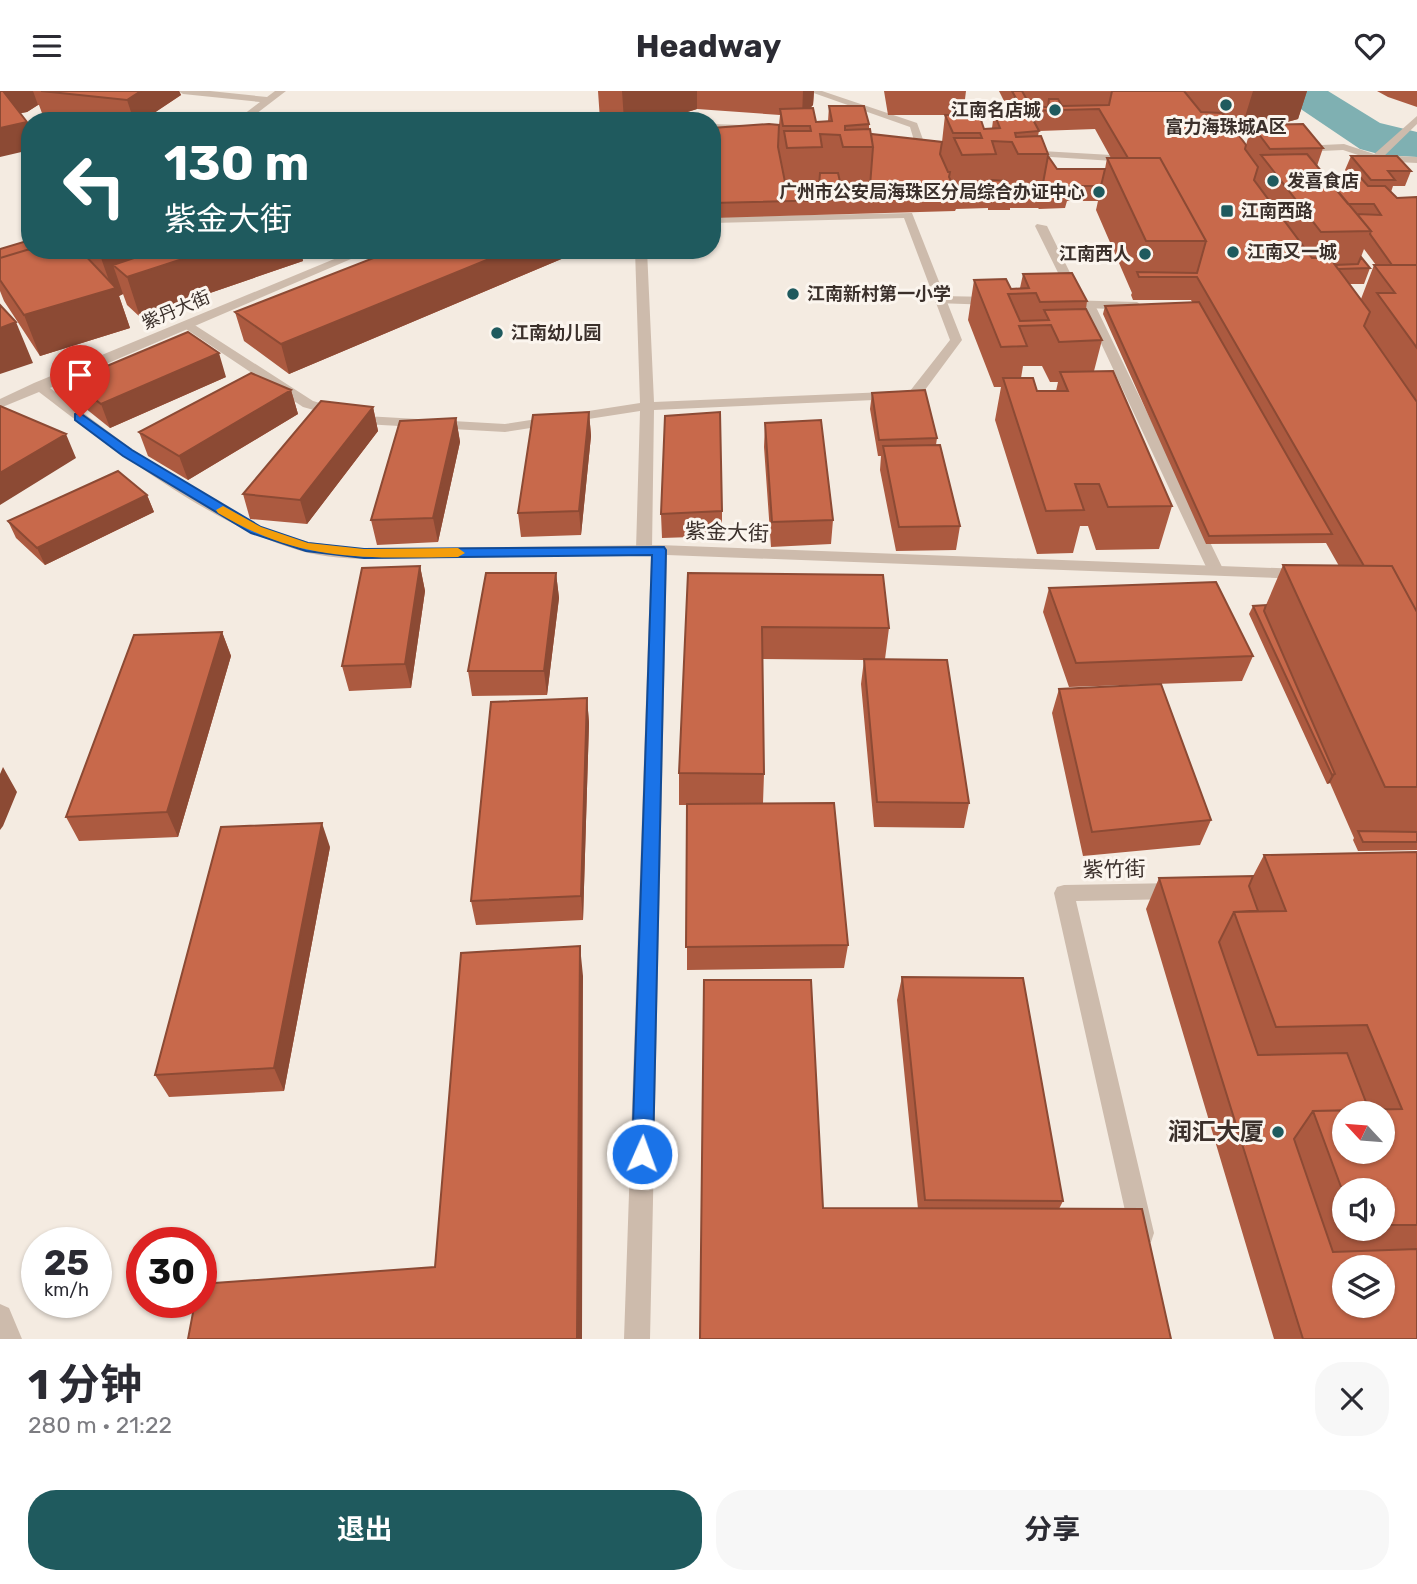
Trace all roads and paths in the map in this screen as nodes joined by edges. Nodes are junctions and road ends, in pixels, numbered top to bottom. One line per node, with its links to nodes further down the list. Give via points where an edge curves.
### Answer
1 (183, 91): 4 (street)
2 (281, 91): 4 (street)
3 (813, 91): 9 (street, via 868,105 914,125)
4 (268, 100): 5 (street)
5 (252, 112)
6 (1417, 119): 12 (street)
7 (721, 127): 8 (street)
8 (752, 129)
9 (920, 145)
10 (1291, 150): 12 (street, via 1344,147)
11 (1015, 153): 13 (street)
12 (1377, 156): 14 (street)
13 (1139, 159)
14 (1417, 160)
15 (721, 220): 19 (street, via 908,215)
16 (1041, 226): 22 (street)
17 (344, 259): 24 (street, 紫丹大街)
18 (642, 259): 27 (street)
19 (939, 300): 20 (street); 27 (street, via 956,340 914,395)
20 (1009, 302)
21 (1051, 303): 22 (street)
22 (1084, 304): 23 (street); 29 (street)
23 (1156, 307)
24 (186, 325): 25 (street, 紫丹大街); 27 (street, via 308,404 364,420 505,428)
25 (39, 386): 26 (street, 紫丹大街); 28 (street, 紫金大街, via 128,453 207,501 256,530 306,547 364,554)
26 (0, 404)
27 (647, 406): 28 (street)
28 (652, 550): 29 (street, 紫金大街); 35 (street)
29 (1216, 571): 30 (street, 紫金大街)
30 (1320, 575)
31 (1200, 890): 32 (street, 紫竹街, via 1064,893)
32 (1148, 1257)
33 (0, 1317): 34 (street)
34 (9, 1339)
35 (637, 1339)

